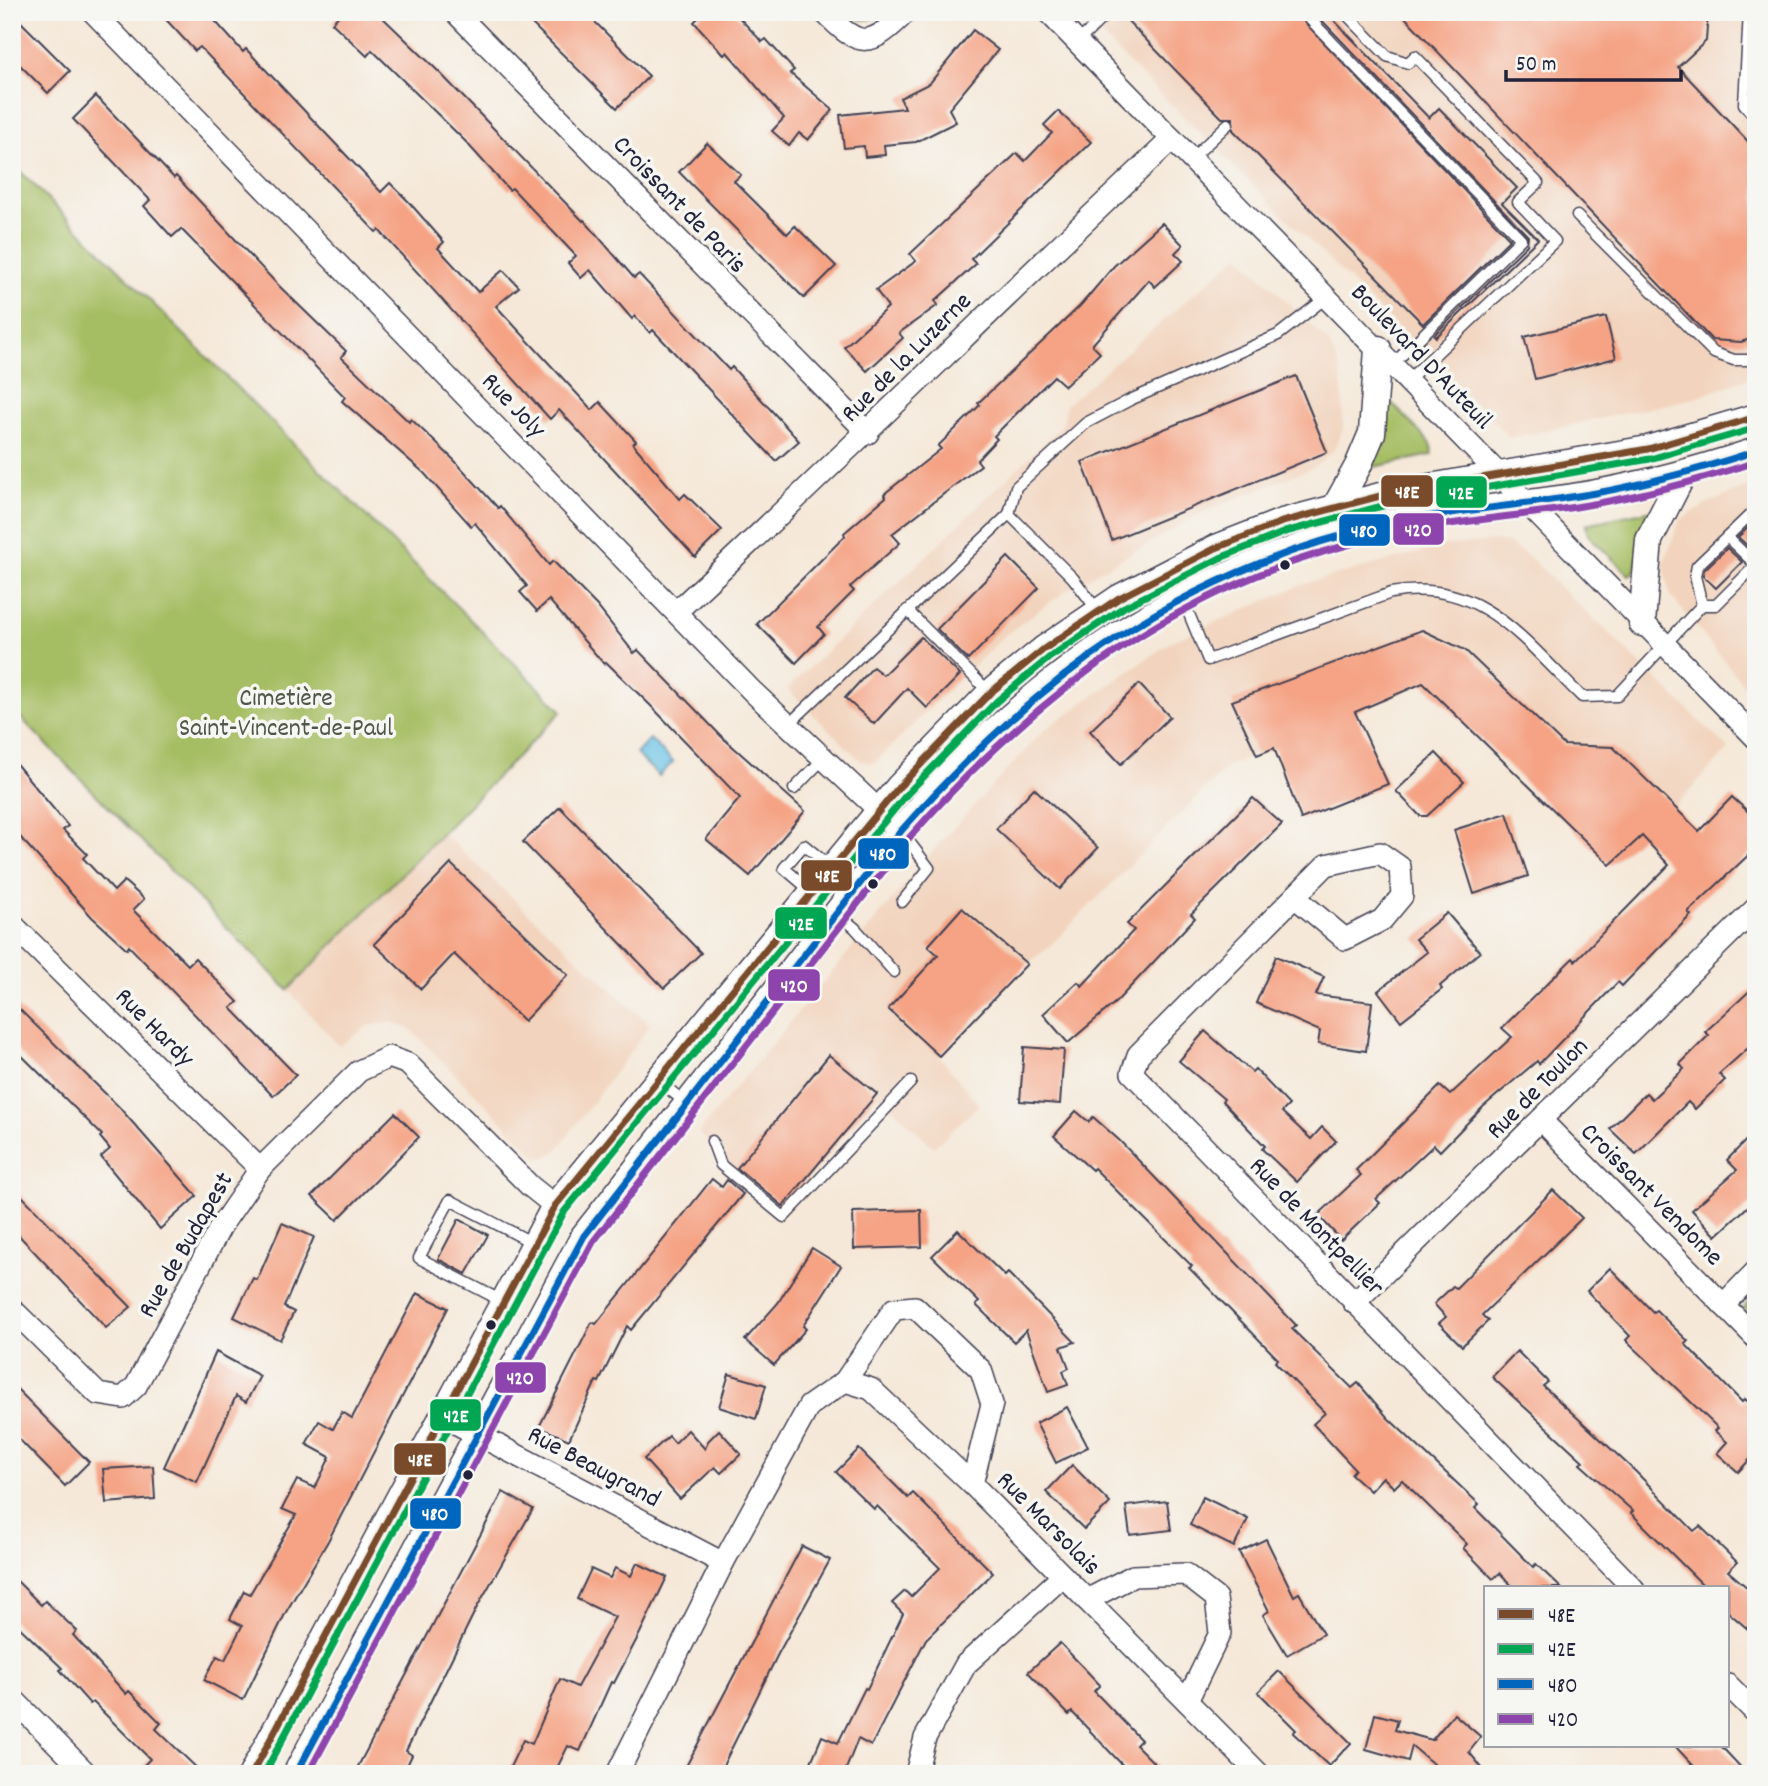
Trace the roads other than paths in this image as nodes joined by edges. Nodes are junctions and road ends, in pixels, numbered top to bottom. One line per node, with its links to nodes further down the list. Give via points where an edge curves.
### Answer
1 (93, 12): 34 (street, Rue Joly)
2 (455, 12): 21 (street, Croissant de Paris)
3 (824, 12): 4 (street, via 848,35 865,40 882,35)
4 (906, 12)
5 (1108, 12): 10 (lane)
6 (1303, 12): 17 (lane, via 1521,239)
7 (1344, 12): 19 (lane, via 1387,56 1408,63 1415,56 1538,183 1518,202 1555,241)
8 (1749, 12): 11 (lane, via 1744,104)
9 (1059, 16): 10 (street, Boulevard D'Auteuil)
10 (1078, 42): 13 (street, Boulevard D'Auteuil)
11 (1756, 119)
12 (1228, 124): 14 (lane)
13 (1172, 139): 14 (street, Boulevard D'Auteuil); 21 (street, Rue de la Luzerne)
14 (1191, 159): 16 (street, Boulevard D'Auteuil)
15 (1577, 216): 18 (lane, via 1714,353)
16 (1327, 297): 17 (street, Boulevard D'Auteuil); 28 (lane, via 1278,335 1086,423 1016,487)
17 (1386, 356): 19 (street, Boulevard D'Auteuil); 26 (street, via 1372,433)
18 (1755, 361)
19 (1409, 379): 24 (street, Boulevard D'Auteuil)
20 (1756, 416): 24 (street, via 1648,449)
21 (868, 433): 34 (street, Rue de la Luzerne)
22 (1756, 451): 23 (street)
23 (1683, 474): 25 (street, via 1594,494); 36 (street, via 1649,540)
24 (1500, 476): 25 (street, Boulevard D'Auteuil); 26 (street)
25 (1526, 503): 31 (street, via 1346,534); 36 (street, Boulevard D'Auteuil)
26 (1336, 506): 35 (street, via 1216,548)
27 (1756, 509): 29 (lane)
28 (1009, 514): 33 (lane); 35 (lane)
29 (1727, 537): 30 (lane); 32 (lane, via 1695,571)
30 (1756, 565): 32 (lane, via 1716,605)
31 (1182, 597): 37 (lane, via 1208,660 1374,598 1420,590 1447,593 1489,609 1582,697 1617,696); 44 (street, via 1107,641 1038,692 957,765)
32 (1702, 605): 37 (lane)
33 (907, 610): 38 (lane); 39 (lane)
34 (677, 611): 39 (street, Rue Joly)
35 (1098, 611): 38 (street)
36 (1642, 623): 37 (street, Boulevard D'Auteuil)
37 (1664, 645): 40 (street, Boulevard D'Auteuil)
38 (990, 693): 43 (street)
39 (788, 725): 41 (street, Rue Joly)
40 (1756, 738)
41 (823, 759): 42 (lane); 43 (street, Rue Joly)
42 (794, 789)
43 (878, 811): 44 (street, Rue Joly); 45 (street)
44 (901, 831): 48 (lane, via 929,868); 50 (street)
45 (832, 868): 46 (street); 46 (lane, via 804,845 784,868)
46 (812, 892): 53 (street)
47 (1296, 898): 47 (street, Rue de Montpellier, via 1345,939 1382,920 1402,896 1400,867 1380,853 1326,865); 63 (street, Rue de Montpellier, via 1138,1055 1132,1073)
48 (902, 902)
49 (1756, 908): 56 (street, Rue de Toulon)
50 (836, 913): 52 (lane); 55 (street)
51 (12, 923): 58 (street, Rue Hardy)
52 (894, 972)
53 (657, 1079): 55 (lane); 59 (street)
54 (911, 1082): 57 (lane, via 784,1217 720,1165)
55 (687, 1104): 69 (street, via 584,1236)
56 (1542, 1121): 63 (street, Rue de Toulon); 64 (street, Croissant Vendome)
57 (712, 1141)
58 (260, 1169): 59 (street, Rue de Budapest, via 359,1071 389,1057 408,1064); 65 (street, Rue de Budapest, via 221,1226 136,1386 123,1398 98,1394)
59 (555, 1206): 60 (street)
60 (533, 1243): 62 (street); 62 (lane, via 450,1200 444,1211 419,1258)
61 (1756, 1271): 64 (street, Croissant Vendome)
62 (502, 1301): 68 (street)
63 (1354, 1303): 73 (street, Rue de Montpellier)
64 (1723, 1305): 66 (street, Croissant Vendome)
65 (12, 1309)
66 (1756, 1338)
67 (845, 1381): 70 (street, Rue Marsolais, via 871,1389); 70 (street, Rue Marsolais, via 894,1309 915,1307 981,1370 992,1405); 71 (street, via 809,1406)
68 (442, 1416): 69 (street, Rue Beaugrand); 80 (street)
69 (476, 1434): 71 (street, Rue Beaugrand); 81 (street)
70 (972, 1484): 72 (street, Rue Marsolais)
71 (723, 1563): 82 (street)
72 (1063, 1576): 74 (street, Rue Marsolais); 83 (street, via 967,1664 925,1738)
73 (1631, 1586)
74 (1087, 1600): 77 (street, Rue Marsolais); 77 (street, Rue Marsolais, via 1133,1576 1185,1574 1216,1598 1220,1633)
75 (1730, 1687): 78 (street)
76 (12, 1698): 79 (street)
77 (1187, 1701): 84 (street, Rue Marsolais)
78 (1756, 1713)
79 (87, 1774)
80 (252, 1774)
81 (296, 1774)
82 (617, 1774)
83 (916, 1774)
84 (1259, 1774)

